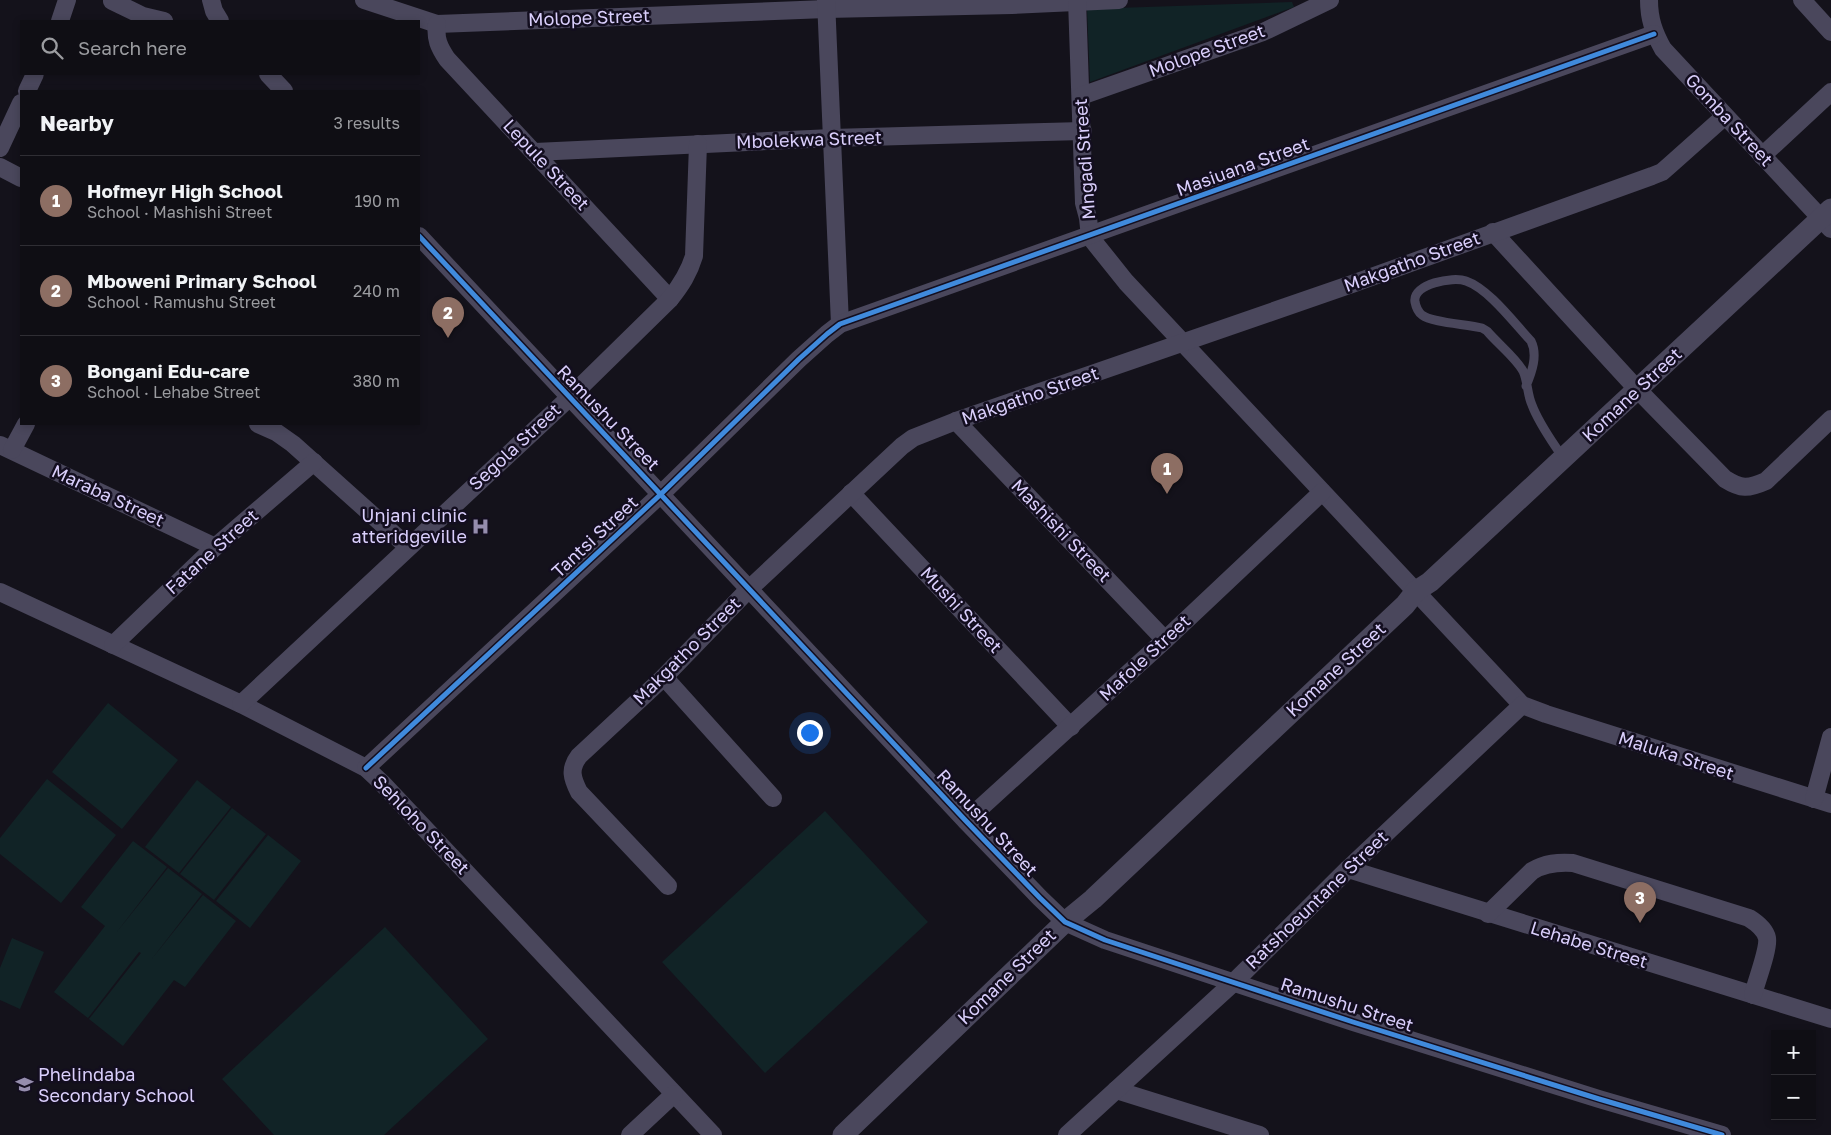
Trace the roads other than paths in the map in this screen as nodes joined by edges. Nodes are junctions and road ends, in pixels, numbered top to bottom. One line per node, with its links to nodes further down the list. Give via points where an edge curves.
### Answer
1 (68, 0): 11 (street)
2 (211, 0): 13 (street)
3 (364, 0): 14 (street, Molope Street)
4 (1077, 0): 5 (street, Molope Street); 10 (street, Molope Street, via 1012,6); 22 (street, Mngadi Street)
5 (1119, 0)
6 (1330, 0): 22 (street, Molope Street, via 1263,32)
7 (1649, 0): 16 (street, Gomba Street)
8 (1802, 0): 15 (street)
9 (112, 1): 12 (street)
10 (826, 4): 14 (street, Molope Street); 26 (street)
11 (60, 20)
12 (160, 20)
13 (219, 20)
14 (437, 24): 29 (street, Lepule Street, via 435,35 447,58)
15 (1831, 32)
16 (1654, 34): 24 (street, Gomba Street, via 1663,49); 36 (street, Masiuana Street)
17 (35, 75): 19 (street)
18 (269, 75): 20 (street)
19 (27, 90)
20 (283, 90)
21 (1831, 92): 30 (street)
22 (1081, 96): 25 (street, Mngadi Street)
23 (20, 105): 28 (street)
24 (1725, 116): 30 (street, Gomba Street); 34 (street, Makgatho Street, via 1662,172)
25 (1083, 131): 26 (street, Mbolekwa Street); 36 (street, Mngadi Street, via 1084,203)
26 (832, 138): 27 (street, Mbolekwa Street); 38 (street)
27 (698, 144): 29 (street, Mbolekwa Street); 37 (street, Segola Street, via 694,256 690,271)
28 (0, 148)
29 (535, 152): 37 (street, Lepule Street)
30 (1762, 156): 33 (street, Gomba Street)
31 (0, 167): 32 (street)
32 (20, 177)
33 (1828, 219): 41 (street, Komane Street)
34 (1493, 232): 39 (street, Makgatho Street); 41 (street)
35 (420, 237): 42 (street, Ramushu Street)
36 (1090, 237): 38 (street, Masiuana Street); 39 (street, Mngadi Street)
37 (670, 299): 42 (street, Segola Street)
38 (840, 324): 52 (street, Tantsi Street, via 799,359)
39 (1182, 343): 43 (street, Makgatho Street); 50 (street, Mngadi Street)
40 (1526, 386): 40 (lane, via 1520,367 1487,331 1420,315 1414,297 1419,290 1446,280 1463,280 1490,298 1534,347); 48 (lane, via 1532,407)
41 (1637, 389): 44 (street, via 1725,479 1736,486 1754,486 1766,481); 48 (street, Komane Street)
42 (569, 398): 52 (street, Ramushu Street); 54 (street, Segola Street)
43 (956, 421): 51 (street, Makgatho Street, via 913,438); 58 (street, Mashishi Street)
44 (1830, 421)
45 (25, 425): 47 (street)
46 (260, 425): 49 (street, via 276,432)
47 (6, 448): 53 (street, Maraba Street)
48 (1564, 459): 56 (street, Komane Street, via 1430,582)
49 (314, 462): 53 (street, Fatane Street); 54 (street)
50 (1322, 492): 56 (street, Mngadi Street); 58 (street, Mafole Street)
51 (851, 493): 55 (street, Makgatho Street); 63 (street, Mushi Street)
52 (661, 494): 55 (street, Ramushu Street); 65 (street, Tantsi Street)
53 (215, 547): 59 (street, Fatane Street)
54 (408, 547): 61 (street, Segola Street)
55 (749, 589): 60 (street, Makgatho Street); 69 (street, Ramushu Street)
56 (1416, 591): 62 (street, Mngadi Street); 73 (street, Komane Street, via 1405,605)
57 (0, 592): 59 (street, Sehloho Street)
58 (1165, 640): 63 (street, Mafole Street)
59 (113, 645): 61 (street, Sehloho Street)
60 (664, 677): 66 (street); 71 (street, Makgatho Street, via 579,756 571,770 579,792)
61 (241, 704): 65 (street, Sehloho Street)
62 (1522, 704): 67 (street, Maluka Street); 70 (street, Ratshoeuntane Street)
63 (1071, 727): 69 (street, Mafole Street)
64 (1831, 737): 67 (street)
65 (366, 768): 78 (street, Sehloho Street)
66 (772, 798)
67 (1814, 799): 68 (street, Maluka Street)
68 (1831, 804)
69 (966, 821): 73 (street, Ramushu Street)
70 (1348, 869): 72 (street, Lehabe Street); 74 (street, Ratshoeuntane Street)
71 (668, 886)
72 (1488, 914): 75 (street, Lehabe Street); 75 (street, via 1532,871 1561,862 1573,863 1757,923 1767,938 1767,947)
73 (1065, 922): 74 (street, Ramushu Street, via 1123,948); 81 (street, Komane Street)
74 (1233, 983): 77 (street, Ratshoeuntane Street); 84 (street, Ramushu Street)
75 (1753, 995): 76 (street, Lehabe Street)
76 (1831, 1019)
77 (1116, 1090): 82 (street, Ratshoeuntane Street); 83 (street)
78 (674, 1094): 79 (street); 80 (street, Sehloho Street)
79 (630, 1135)
80 (714, 1135)
81 (843, 1135)
82 (1067, 1135)
83 (1260, 1135)
84 (1722, 1135)

